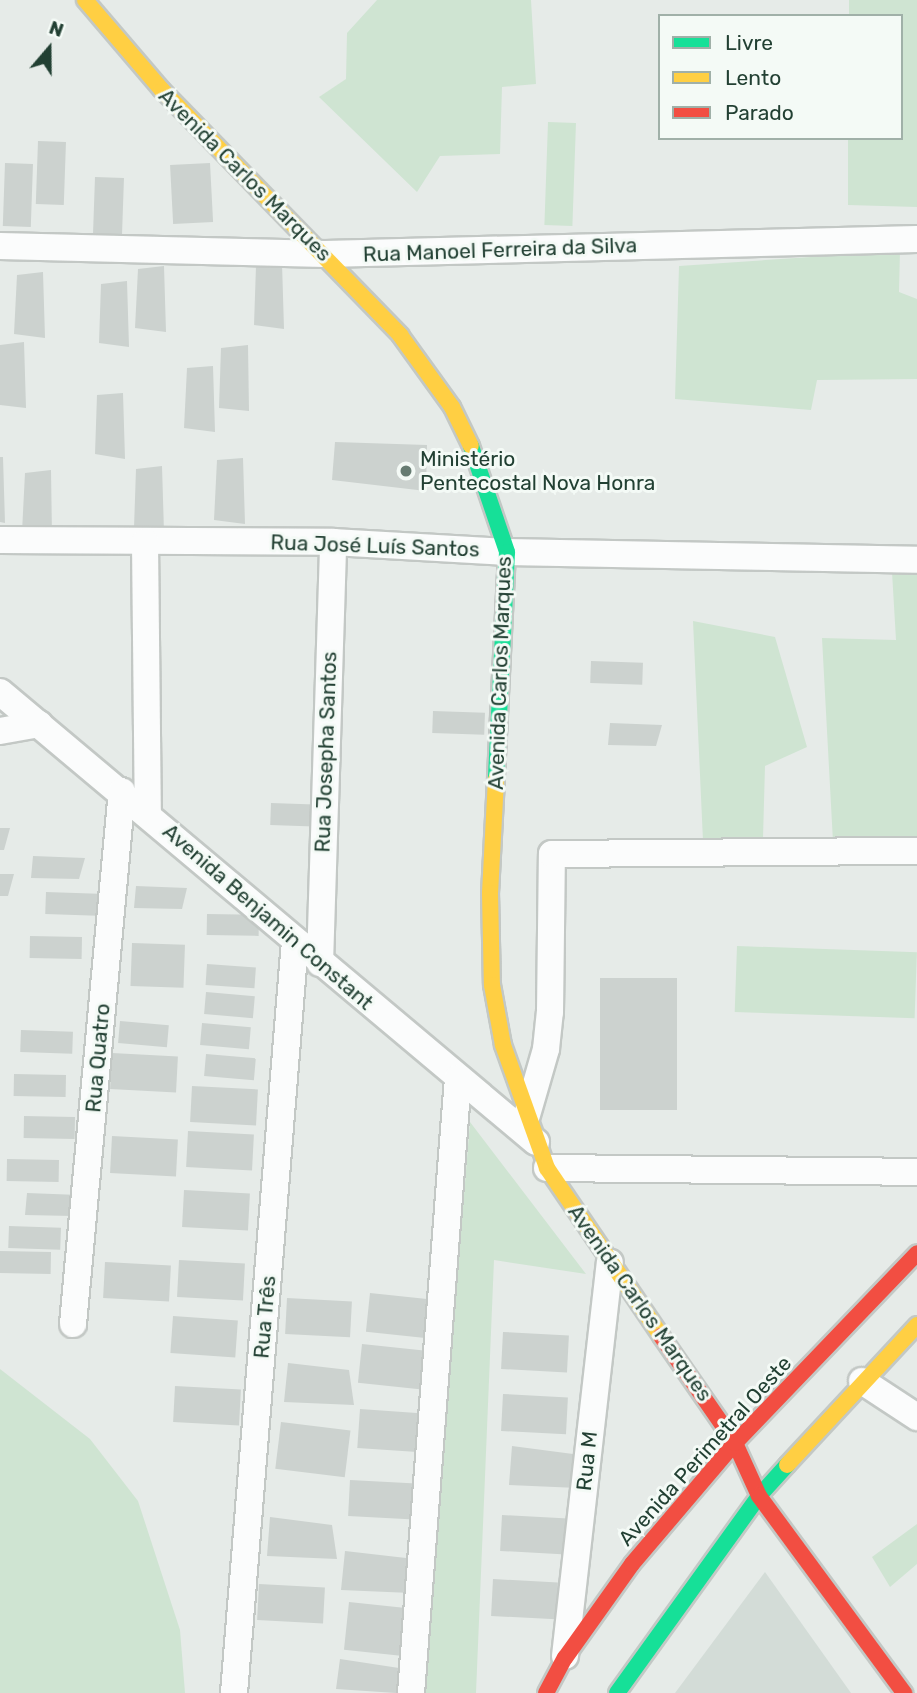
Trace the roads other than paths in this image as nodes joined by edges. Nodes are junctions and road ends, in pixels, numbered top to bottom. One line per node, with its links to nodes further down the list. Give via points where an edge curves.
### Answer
1 (85, 0): 4 (street, Avenida Carlos Marques, via 162,90)
2 (917, 239): 4 (street, Rua Manoel Ferreira da Silva)
3 (0, 246): 4 (street, Rua Manoel Ferreira da Silva)
4 (324, 254): 8 (street, Avenida Carlos Marques, via 400,335 452,407 474,453)
5 (0, 541): 6 (street, Rua José Luís Santos)
6 (145, 542): 7 (street, Rua José Luís Santos); 14 (street)
7 (332, 542): 8 (street, Rua José Luís Santos); 17 (street, Rua Josepha Santos)
8 (507, 552): 9 (street, Rua José Luís Santos); 19 (street, Avenida Carlos Marques, via 490,893 491,966 503,1045)
9 (917, 560)
10 (0, 692): 11 (street, Avenida Benjamin Constant)
11 (38, 724): 12 (street); 13 (street, Avenida Benjamin Constant)
12 (0, 731)
13 (122, 791): 14 (street, Avenida Benjamin Constant); 25 (street, Rua Quatro)
14 (148, 813): 16 (street, Avenida Benjamin Constant)
15 (917, 851): 19 (street, via 552,854 550,1012 546,1049)
16 (295, 941): 17 (street, Avenida Benjamin Constant); 32 (street, Rua Três)
17 (320, 963): 18 (street, Avenida Benjamin Constant)
18 (458, 1078): 20 (street, Avenida Benjamin Constant); 33 (street)
19 (527, 1115): 20 (street, Avenida Carlos Marques)
20 (536, 1142): 21 (street, Avenida Carlos Marques)
21 (547, 1168): 22 (street); 24 (street, Avenida Carlos Marques)
22 (917, 1172)
23 (917, 1253): 29 (street, Avenida Perimetral Oeste)
24 (610, 1263): 29 (street, Avenida Carlos Marques); 31 (street, Rua M)
25 (73, 1324)
26 (917, 1325): 27 (street)
27 (862, 1381): 28 (street); 30 (street)
28 (917, 1417)
29 (735, 1443): 30 (street, Avenida Carlos Marques); 31 (street, Avenida Perimetral Oeste, via 632,1564)
30 (759, 1496): 35 (street); 36 (street, Avenida Carlos Marques)
31 (565, 1658): 34 (street, Avenida Perimetral Oeste)
32 (234, 1693)
33 (411, 1693)
34 (546, 1693)
35 (617, 1693)
36 (904, 1693)

